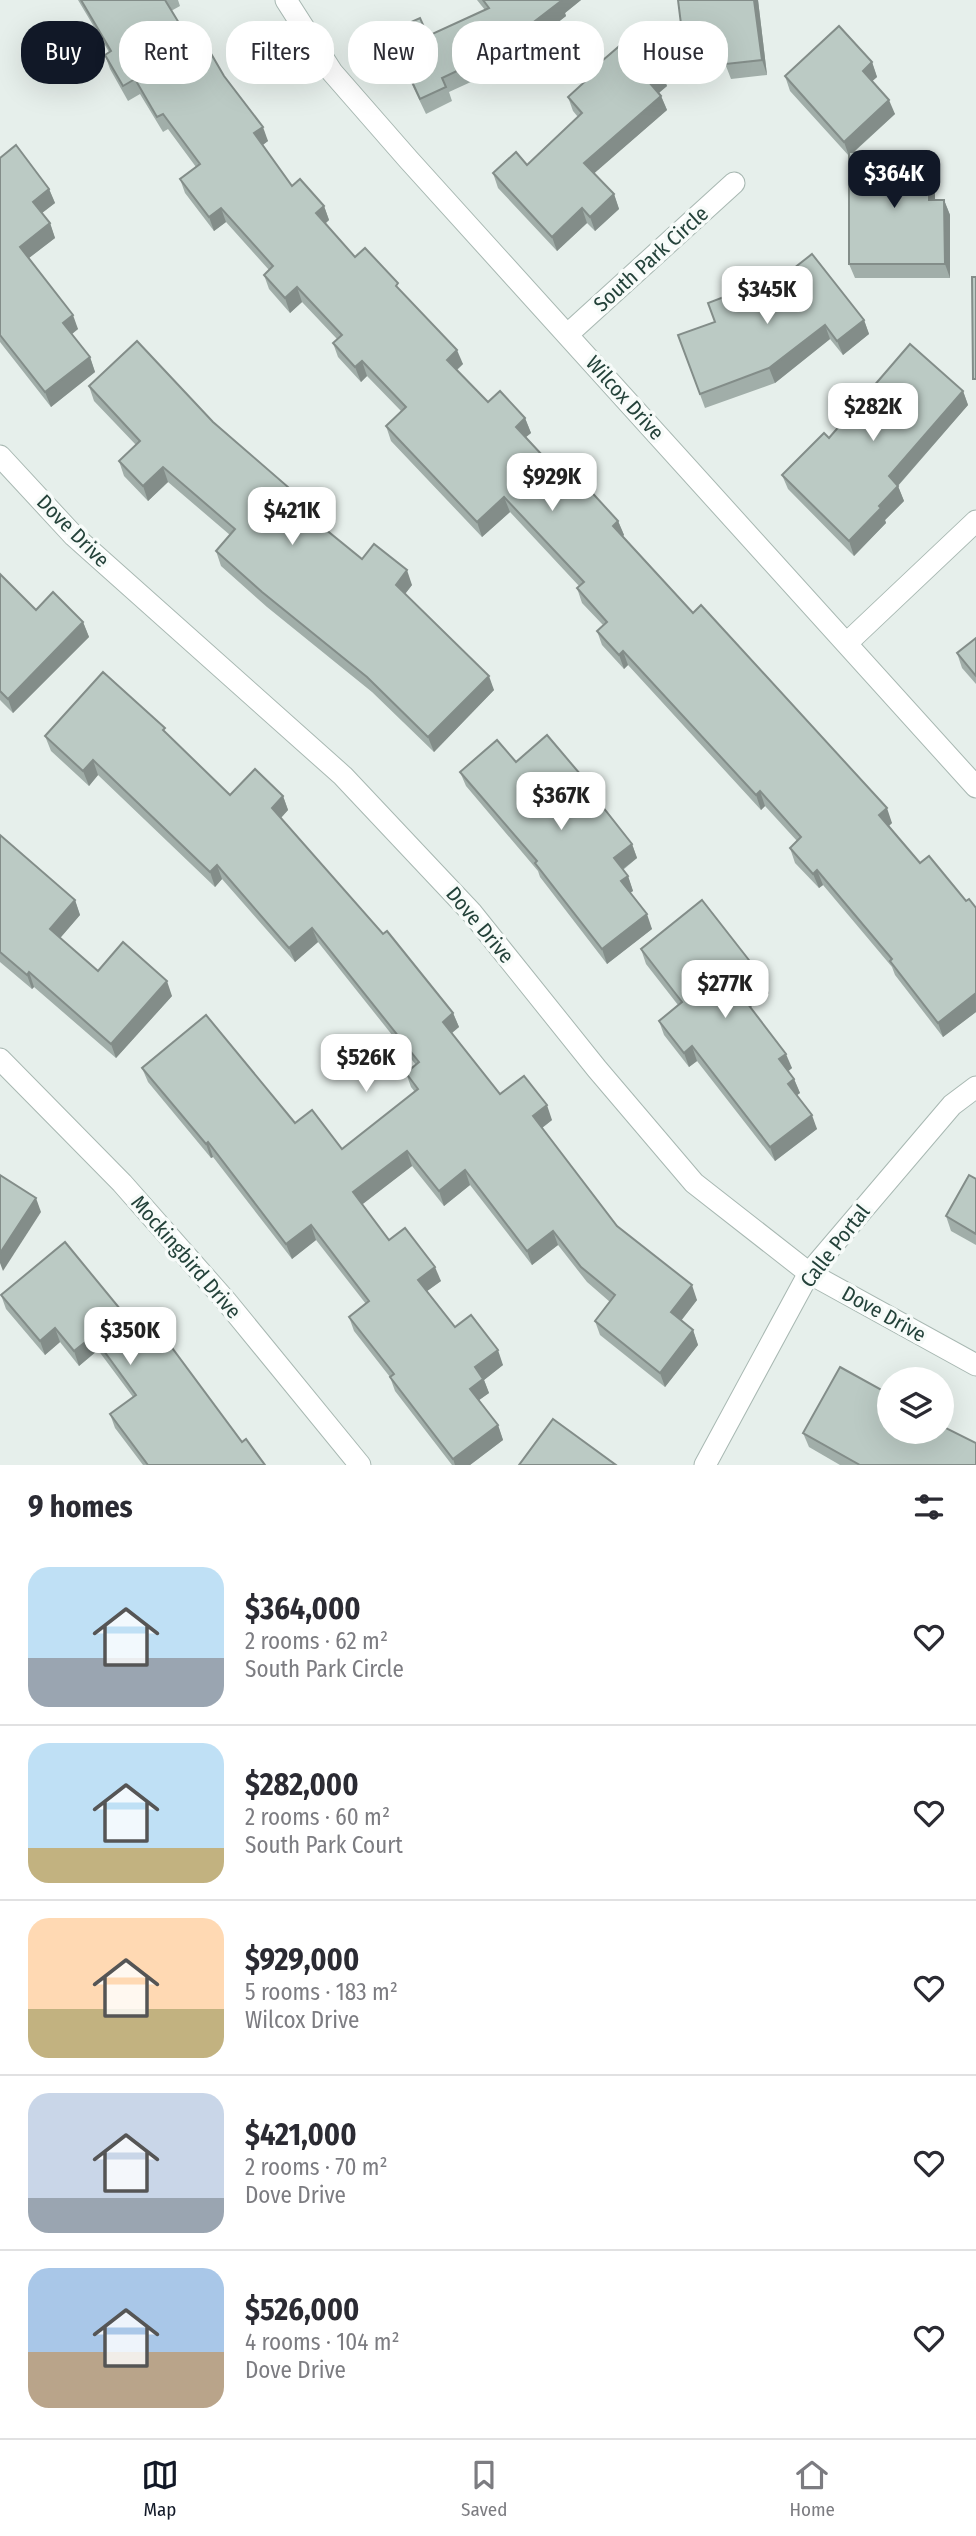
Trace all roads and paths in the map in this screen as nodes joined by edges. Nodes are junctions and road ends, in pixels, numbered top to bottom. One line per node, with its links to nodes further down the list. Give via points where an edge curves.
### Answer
1 (286, 0): 3 (street, Wilcox Drive, via 332,72)
2 (734, 183): 3 (street, South Park Circle)
3 (568, 334): 6 (street, Wilcox Drive)
4 (0, 456): 10 (street, Dove Drive, via 74,536 343,776 472,914 694,1183)
5 (976, 521): 6 (street)
6 (847, 643): 7 (street, Wilcox Drive)
7 (976, 787)
8 (0, 1059): 12 (street, Mockingbird Drive, via 122,1183 209,1281)
9 (976, 1087): 10 (street, Calle Portal, via 952,1105)
10 (809, 1273): 11 (street, Dove Drive); 13 (street, Calle Portal)
11 (976, 1365)
12 (360, 1465)
13 (705, 1465)

